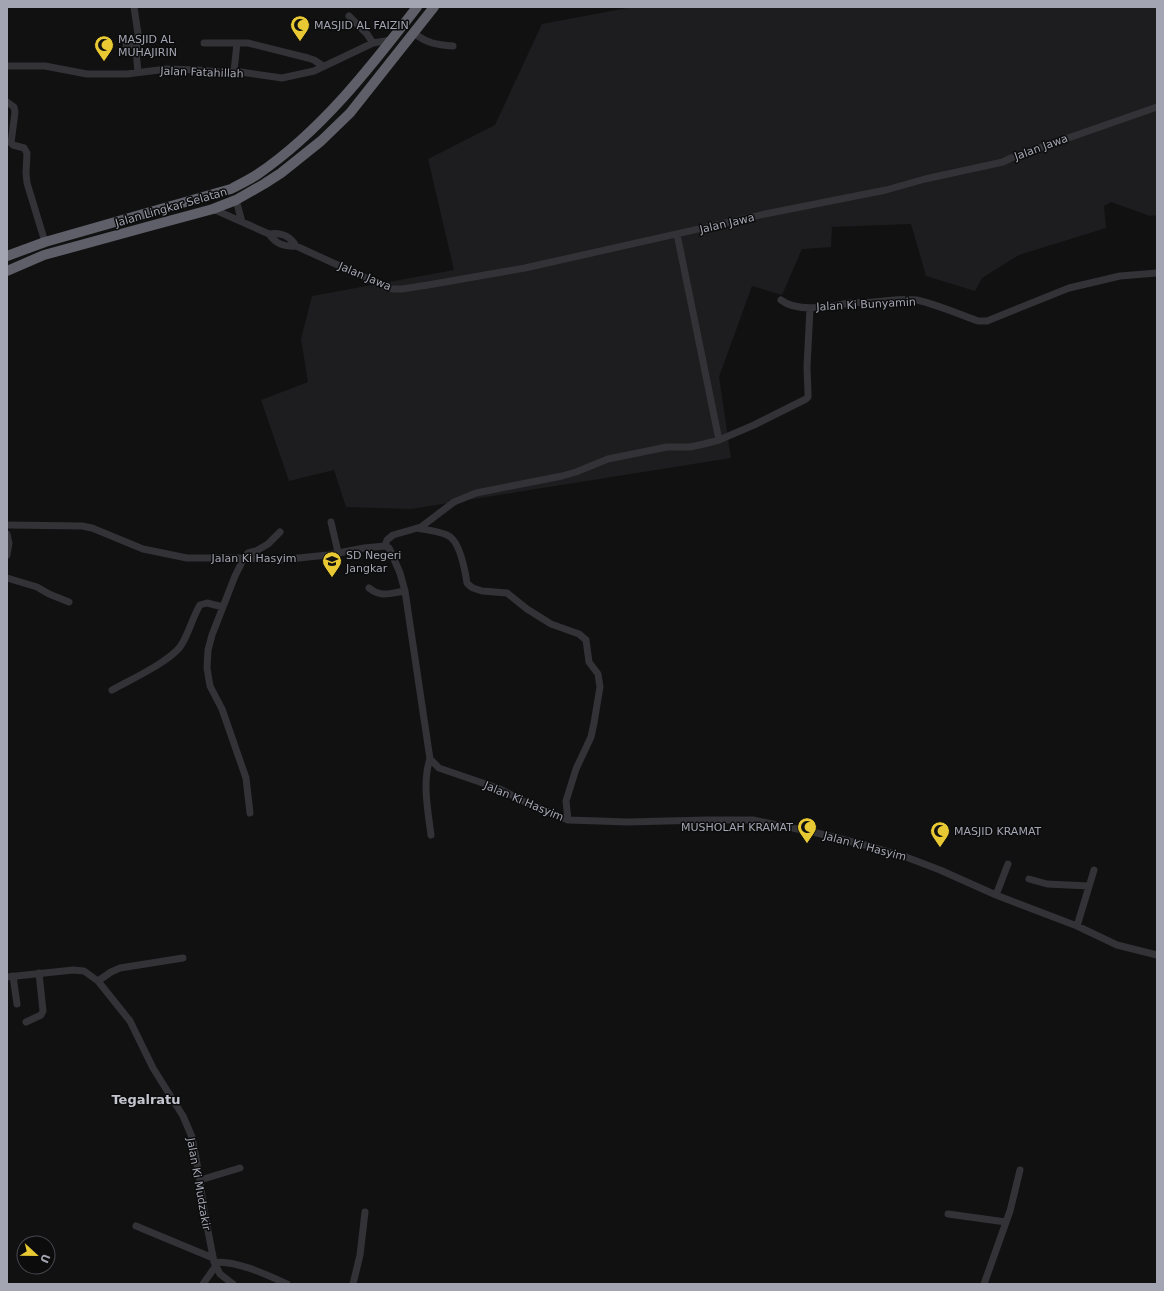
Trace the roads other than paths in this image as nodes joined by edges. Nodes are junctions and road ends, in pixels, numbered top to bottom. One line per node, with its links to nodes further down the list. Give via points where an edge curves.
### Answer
1 (134, 7): 11 (street)
2 (417, 7): 6 (highway, Jalan Lingkar Selatan)
3 (434, 7): 5 (highway, Jalan Lingkar Selatan)
4 (349, 16): 8 (street)
5 (414, 33): 12 (street, via 425,41); 20 (highway, Jalan Lingkar Selatan, via 350,113 321,142)
6 (391, 40): 8 (street, Jalan Fatahillah); 19 (highway, Jalan Lingkar Selatan, via 339,103 280,158)
7 (237, 43): 9 (street); 14 (street, via 248,43 314,60); 15 (street)
8 (373, 43): 14 (street, Jalan Fatahillah)
9 (204, 44)
10 (126, 45): 11 (street)
11 (137, 45): 16 (street)
12 (453, 46)
13 (7, 66): 16 (street, Jalan Fatahillah, via 44,66 87,74)
14 (323, 66): 15 (street, Jalan Fatahillah, via 314,71 282,78)
15 (234, 71): 16 (street, Jalan Fatahillah, via 178,69)
16 (138, 72)
17 (7, 102): 25 (street, via 14,107 15,112 11,143 24,148 27,153 26,178)
18 (1157, 107): 24 (street, Jalan Jawa, via 1003,162 886,190)
19 (256, 175): 20 (highway); 25 (highway, Jalan Lingkar Selatan, via 231,189)
20 (264, 184): 21 (highway, Jalan Lingkar Selatan)
21 (236, 200): 22 (highway, Jalan Lingkar Selatan); 23 (street)
22 (213, 209): 23 (street, Jalan Jawa); 27 (highway, Jalan Lingkar Selatan, via 44,256)
23 (242, 222): 24 (street, Jalan Jawa, via 269,234 274,242 289,247 296,246 394,289 458,281)
24 (677, 234): 31 (street)
25 (45, 242): 26 (highway, Jalan Lingkar Selatan)
26 (7, 256)
27 (7, 271)
28 (1157, 273): 30 (street, Jalan Ki Bunyamin, via 1120,276 1069,288 987,321 978,321 912,300)
29 (781, 300): 30 (street, Jalan Ki Bunyamin, via 791,306)
30 (810, 308): 31 (street, via 808,397)
31 (719, 440): 34 (street, via 690,447 667,447 608,459 562,476 476,493 454,502)
32 (331, 522): 38 (street)
33 (7, 525): 40 (street, Jalan Ki Hasyim, via 82,526 142,549 172,556)
34 (416, 528): 37 (street, via 393,535); 49 (street, via 443,533 452,538 461,553 470,586 482,591 507,593 551,624 579,634 586,640 589,662 598,674 600,687 591,737 576,769 566,801)
35 (280, 532): 40 (street, via 268,544 248,553)
36 (7, 534): 39 (street)
37 (385, 546): 38 (street, Jalan Ki Hasyim); 43 (street, via 391,552)
38 (338, 552): 40 (street, Jalan Ki Hasyim, via 279,560)
39 (7, 555)
40 (244, 558): 45 (street)
41 (7, 578): 44 (street, via 37,587)
42 (369, 588): 43 (street, via 374,593 381,594)
43 (405, 590): 47 (street)
44 (69, 602)
45 (223, 607): 46 (street, via 207,603 200,605 184,640 176,651 145,673); 48 (street, via 210,642 208,676 246,778)
46 (112, 690)
47 (430, 759): 49 (street, Jalan Ki Hasyim, via 439,768 500,789); 50 (street, via 426,786)
48 (250, 813)
49 (568, 820): 55 (street, Jalan Ki Hasyim, via 764,822 906,857)
50 (431, 836)
51 (1008, 864): 55 (street)
52 (1094, 870): 54 (street)
53 (1029, 879): 54 (street, via 1047,884)
54 (1089, 886): 56 (street)
55 (996, 894): 56 (street, Jalan Ki Hasyim)
56 (1077, 926): 57 (street, Jalan Ki Hasyim, via 1117,945)
57 (1157, 955)
58 (183, 958): 61 (street, via 120,968)
59 (39, 974): 60 (street, Jalan Ki Mudzakir); 61 (street, Jalan Ki Mudzakir, via 79,970); 63 (street, via 43,1012)
60 (10, 977): 62 (street)
61 (98, 981): 66 (street, Jalan Ki Mudzakir, via 130,1021 153,1068 183,1116 192,1138)
62 (17, 1004)
63 (26, 1022)
64 (240, 1168): 66 (street)
65 (1020, 1170): 69 (street)
66 (200, 1180): 71 (street, Jalan Ki Mudzakir)
67 (365, 1212): 75 (street, via 360,1255)
68 (948, 1214): 69 (street)
69 (1006, 1222): 76 (street)
70 (136, 1226): 71 (street)
71 (214, 1262): 72 (street); 73 (street, via 220,1274); 74 (street, via 240,1265)
72 (203, 1284)
73 (233, 1284)
74 (287, 1284)
75 (353, 1284)
76 (984, 1284)

